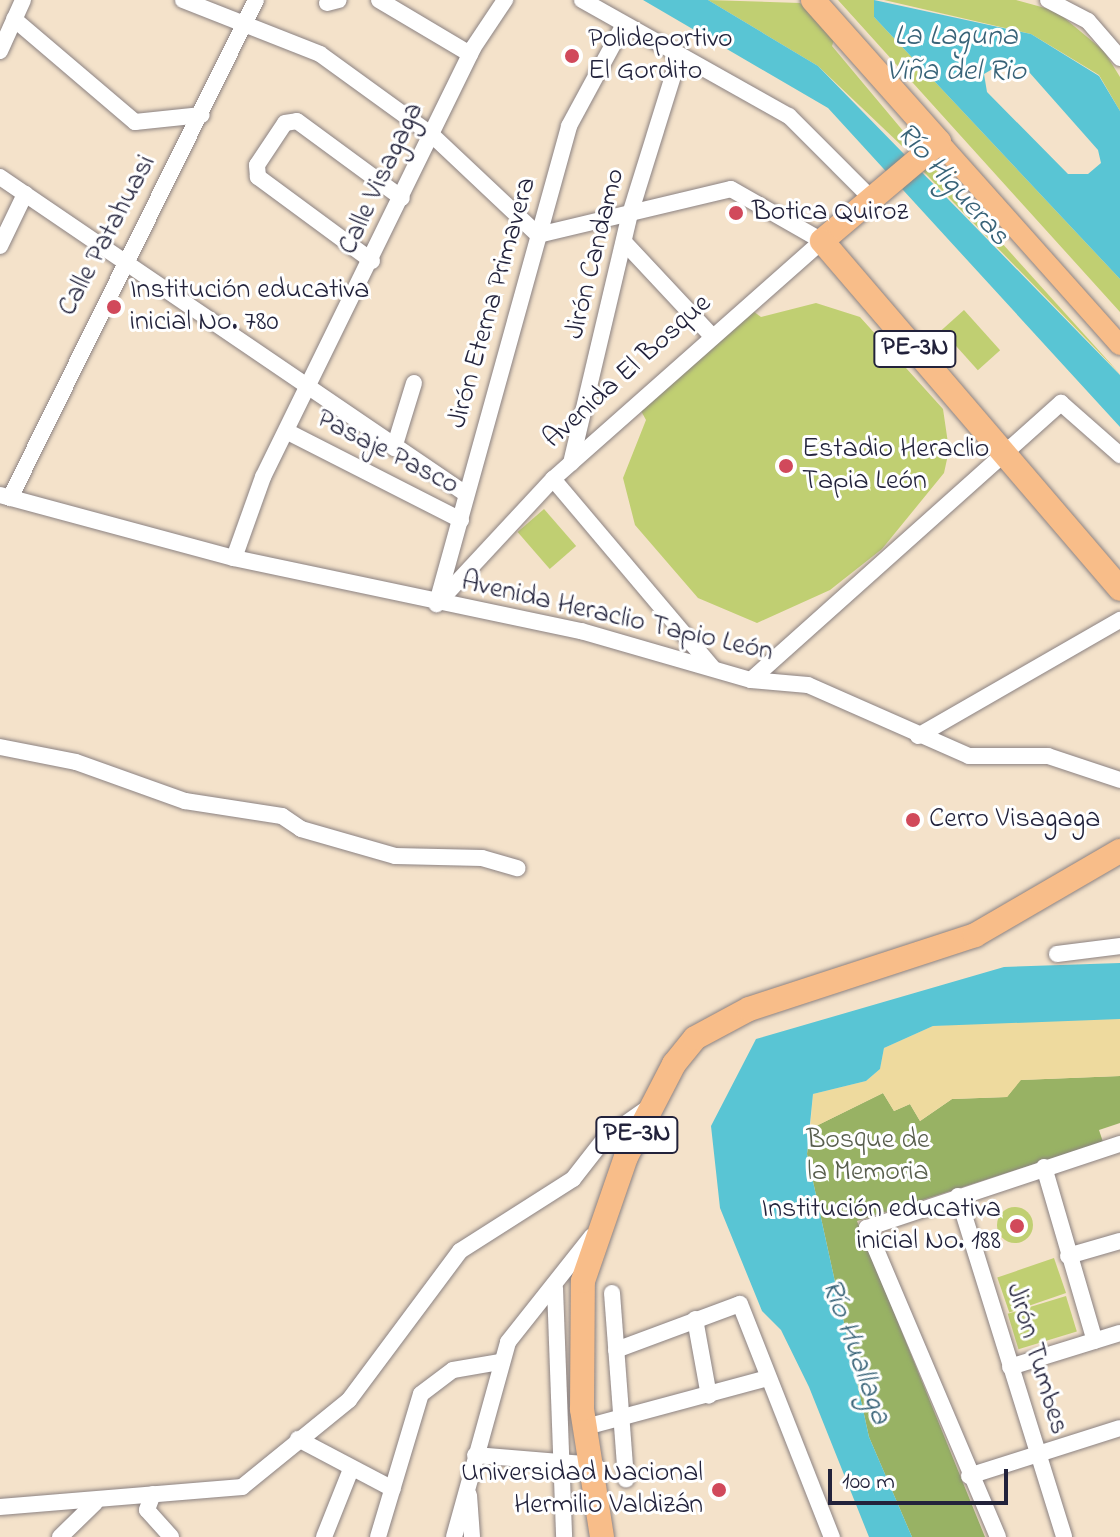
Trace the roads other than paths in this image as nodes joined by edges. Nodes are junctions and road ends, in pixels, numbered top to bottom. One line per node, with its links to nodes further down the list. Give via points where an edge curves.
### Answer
1 (23, 0): 9 (street)
2 (183, 0): 10 (street)
3 (256, 0): 10 (street, Calle Patahuasi)
4 (379, 0): 13 (street)
5 (505, 0): 13 (street, Calle Visagaga)
6 (582, 0): 11 (street)
7 (813, 0): 18 (highway)
8 (1048, 0): 14 (street, via 1088,21)
9 (14, 19): 12 (street); 16 (street, via 135,122)
10 (245, 23): 16 (street, Calle Patahuasi); 17 (street, via 320,54)
11 (623, 26): 15 (street); 24 (street, Jirón Eterna Primavera, via 569,126)
12 (1, 44)
13 (470, 54): 17 (street, Calle Visagaga)
14 (1120, 58)
15 (678, 60): 21 (street, via 789,116); 23 (street, Jirón Candamo)
16 (202, 115): 28 (street, Calle Patahuasi)
17 (432, 135): 22 (street, Calle Visagaga); 24 (street)
18 (939, 142): 21 (highway, Avenida El Bosque); 31 (main road)
19 (0, 177): 20 (street)
20 (25, 194): 27 (street); 28 (street)
21 (878, 196): 25 (highway, Avenida El Bosque)
22 (402, 198): 29 (street, Calle Visagaga); 29 (street, via 297,121 285,123 257,165 258,177)
23 (630, 214): 24 (street); 25 (street, via 731,189); 26 (street, Jirón Candamo)
24 (538, 235): 40 (street, Jirón Eterna Primavera)
25 (822, 241): 30 (street, Avenida El Bosque); 37 (highway, PE-3N)
26 (624, 242): 30 (street); 38 (street, Jirón Candamo)
27 (0, 246)
28 (123, 257): 33 (street); 41 (street, Calle Patahuasi)
29 (372, 261): 33 (street, Calle Visagaga)
30 (713, 337): 38 (street, Avenida El Bosque)
31 (1120, 345)
32 (414, 383): 35 (street)
33 (310, 390): 34 (street, Calle Visagaga); 35 (street)
34 (290, 433): 42 (street, Pasaje Pasco); 43 (street, Calle Visagaga, via 263,477)
35 (394, 448): 40 (street)
36 (1120, 455): 37 (street, via 1069,403 1053,409)
37 (1007, 458): 44 (highway, PE-3N); 48 (street)
38 (571, 463): 39 (street, Avenida El Bosque)
39 (553, 479): 45 (street, Avenida El Bosque); 47 (street)
40 (466, 494): 42 (street, Jirón Eterna Primavera)
41 (5, 497): 43 (street, Avenida Heraclio Tapio León)
42 (461, 520): 45 (street, Jirón Eterna Primavera)
43 (234, 558): 45 (street, Avenida Heraclio Tapio León)
44 (1120, 589)
45 (437, 604): 47 (street, Avenida Heraclio Tapio León, via 581,631)
46 (1120, 620): 49 (street)
47 (713, 668): 48 (street, Avenida Heraclio Tapio León)
48 (751, 680): 49 (street, Avenida Heraclio Tapio León, via 808,685)
49 (918, 736): 51 (street, Avenida Heraclio Tapio León, via 969,756 1048,756)
50 (0, 747): 53 (street, via 76,762 185,801 282,816 301,829 395,856 482,858)
51 (1120, 780)
52 (1120, 851): 56 (highway, PE-3N, via 975,935 749,1009 695,1038)
53 (518, 868)
54 (1120, 946): 55 (street)
55 (1057, 954)
56 (652, 1105): 60 (highway, PE-3N); 76 (street, via 605,1138 573,1179 460,1251 349,1400)
57 (1120, 1144): 58 (street)
58 (1044, 1167): 59 (street); 62 (street)
59 (958, 1196): 70 (street, Jirón Tumbes); 82 (street, via 868,1224)
60 (600, 1225): 63 (street); 74 (highway, PE-3N, via 580,1315)
61 (1120, 1241): 62 (street)
62 (1068, 1256): 67 (street)
63 (555, 1288): 69 (street, via 526,1312); 79 (street)
64 (612, 1293): 68 (street)
65 (695, 1319): 68 (street); 71 (street, via 728,1305 743,1307); 72 (street)
66 (1120, 1333): 67 (street)
67 (1095, 1341): 70 (street)
68 (616, 1350): 73 (street)
69 (500, 1362): 78 (street); 85 (street, via 453,1370 425,1389)
70 (1010, 1367): 77 (street, Jirón Tumbes)
71 (768, 1378): 72 (street); 97 (street)
72 (709, 1396): 73 (street)
73 (620, 1422): 74 (street); 83 (street)
74 (586, 1427): 80 (highway, PE-3N)
75 (1120, 1428): 77 (street)
76 (298, 1439): 81 (street); 86 (street, via 242,1487)
77 (1038, 1454): 82 (street); 99 (street, Jirón Tumbes)
78 (475, 1455): 79 (street); 84 (street)
79 (557, 1462): 80 (street); 95 (street)
80 (596, 1465): 96 (highway, PE-3N)
81 (351, 1469): 85 (street); 91 (street)
82 (969, 1476): 98 (street)
83 (626, 1479)
84 (468, 1483): 93 (street); 94 (street)
85 (393, 1489): 92 (street)
86 (153, 1494): 87 (street); 90 (street, via 147,1510)
87 (95, 1503): 88 (street); 89 (street)
88 (0, 1507)
89 (60, 1537)
90 (171, 1537)
91 (324, 1537)
92 (378, 1537)
93 (454, 1537)
94 (472, 1537)
95 (564, 1537)
96 (602, 1537)
97 (832, 1537)
98 (998, 1537)
99 (1064, 1537)

